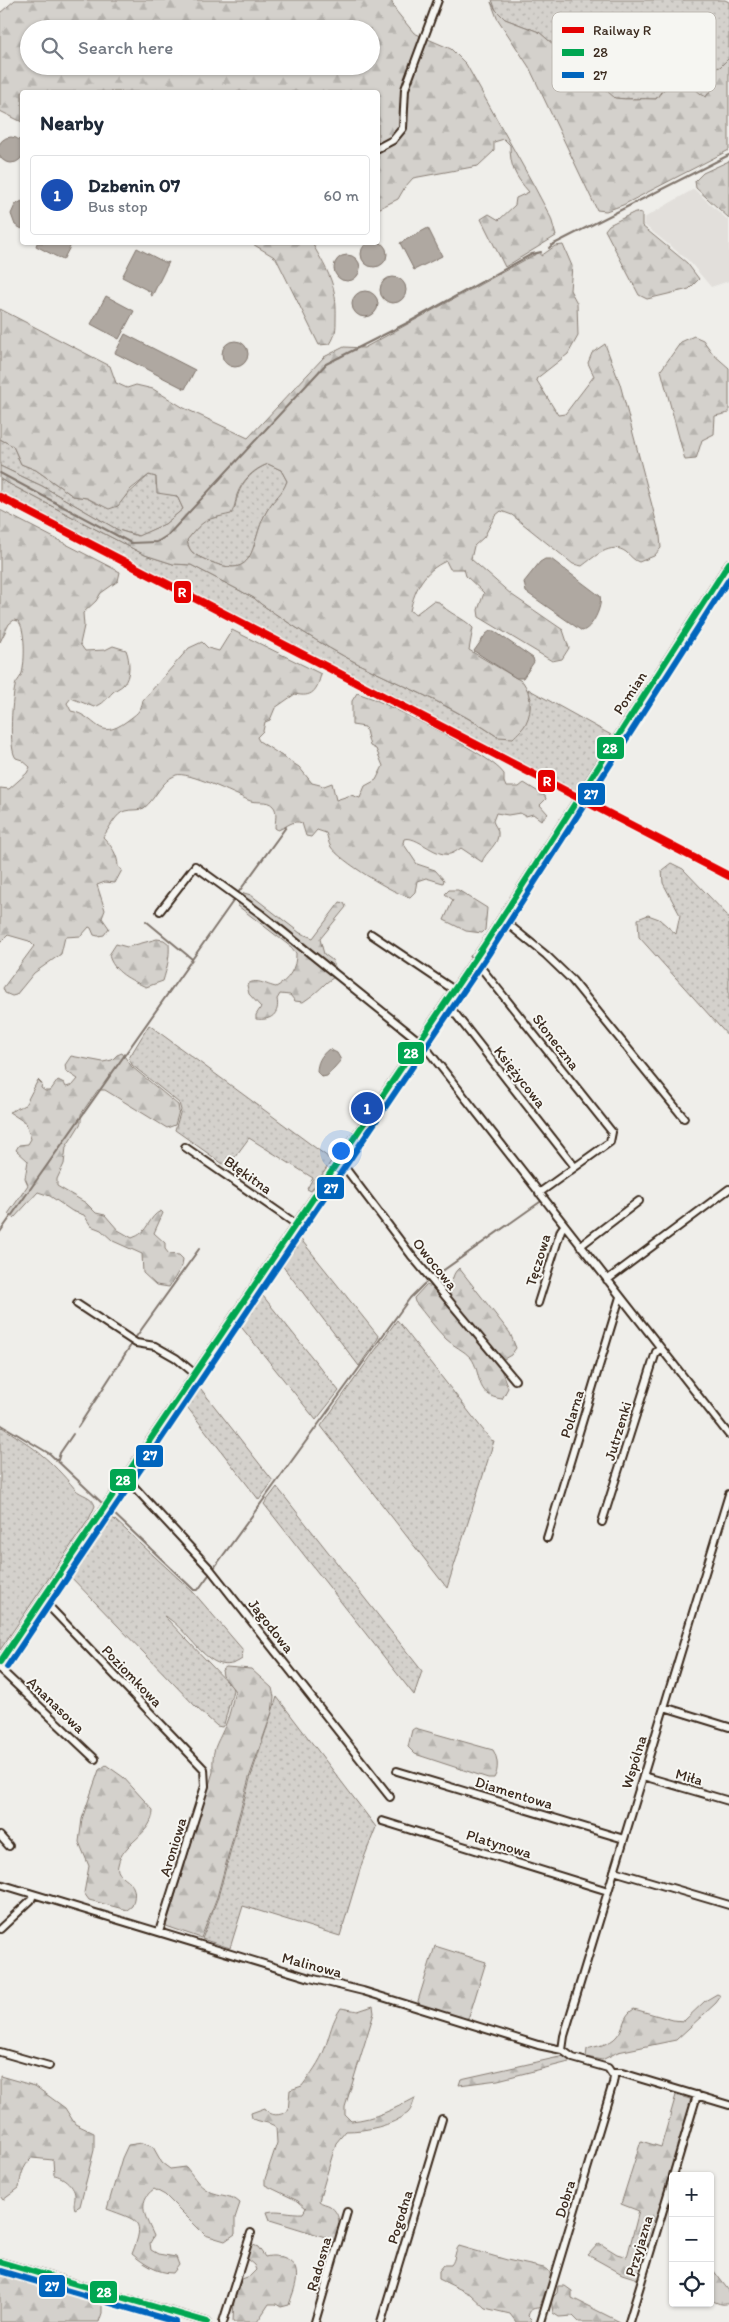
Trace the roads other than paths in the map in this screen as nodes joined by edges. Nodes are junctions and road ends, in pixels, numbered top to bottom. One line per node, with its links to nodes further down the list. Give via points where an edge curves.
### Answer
1 (438, 0): 2 (street, via 405,89 403,128 393,140)
2 (380, 147)
3 (729, 562): 5 (street, Pomian)
4 (160, 911): 10 (street, via 195,866 236,894)
5 (504, 916): 7 (street, Pomian); 11 (street, via 572,980)
6 (371, 934): 8 (street)
7 (474, 959): 8 (street, Pomian); 14 (street, Słoneczna, via 612,1132 610,1142)
8 (454, 990): 9 (street, Pomian)
9 (446, 1002): 10 (street, Pomian); 14 (street, Księżycowa)
10 (419, 1041): 13 (street, Pomian); 16 (street)
11 (684, 1118)
12 (185, 1147): 18 (street, Błękitna)
13 (338, 1162): 18 (street, Pomian); 27 (street, Owocowa)
14 (575, 1167): 16 (street)
15 (729, 1189): 21 (street)
16 (539, 1193): 19 (street)
17 (639, 1201): 20 (street)
18 (296, 1224): 26 (street, Pomian)
19 (564, 1226): 20 (street); 23 (street, Tęczowa)
20 (580, 1246): 21 (street)
21 (607, 1280): 22 (street)
22 (620, 1297): 25 (street); 32 (street, Polarna)
23 (538, 1303)
24 (77, 1304): 26 (street, via 136,1343 155,1346 176,1358)
25 (660, 1349): 28 (street); 31 (street, Jutrzenki, via 656,1352)
26 (195, 1374): 29 (street, Pomian)
27 (515, 1380)
28 (729, 1435)
29 (126, 1478): 33 (street, Pomian); 42 (street, Jagodowa, via 211,1570)
30 (729, 1494): 36 (street, Wspólna)
31 (602, 1522)
32 (547, 1538)
33 (43, 1600): 34 (street, Pomian); 39 (street, Poziomkowa)
34 (0, 1662)
35 (0, 1669): 38 (street, Ananasowa)
36 (664, 1708): 37 (street); 41 (street, Wspólna)
37 (729, 1727)
38 (95, 1759)
39 (204, 1769): 54 (street, Aroniowa, via 205,1786)
40 (397, 1771): 46 (street, Diamentowa)
41 (643, 1776): 43 (street, Miła); 46 (street, Wspólna)
42 (390, 1797)
43 (729, 1801)
44 (382, 1821): 50 (street, Platynowa)
45 (0, 1836): 47 (street)
46 (624, 1839): 48 (street, Wspólna)
47 (9, 1846)
48 (614, 1871): 50 (street, Wspólna); 52 (street)
49 (0, 1884): 51 (street, Malinowa)
50 (608, 1891): 55 (street, Wspólna)
51 (33, 1894): 53 (street, via 31,1900); 54 (street, Malinowa)
52 (729, 1905)
53 (0, 1930)
54 (159, 1932): 55 (street, Malinowa)
55 (562, 2050): 58 (street, Malinowa, via 573,2058 608,2068)
56 (0, 2052): 57 (street)
57 (49, 2066)
58 (613, 2074): 59 (street, Malinowa, via 622,2073); 71 (street, Dobra, via 613,2083)
59 (697, 2095): 60 (street, Malinowa); 62 (street, Przyjazna)
60 (729, 2105)
61 (442, 2119): 70 (street, Pogodna)
62 (674, 2172)
63 (669, 2189): 72 (street, Przyjazna)
64 (348, 2212): 69 (street, Radosna)
65 (250, 2233): 68 (street)
66 (0, 2262): 67 (street)
67 (207, 2322)
68 (223, 2322)
69 (315, 2322)
70 (381, 2322)
71 (541, 2322)
72 (629, 2322)

